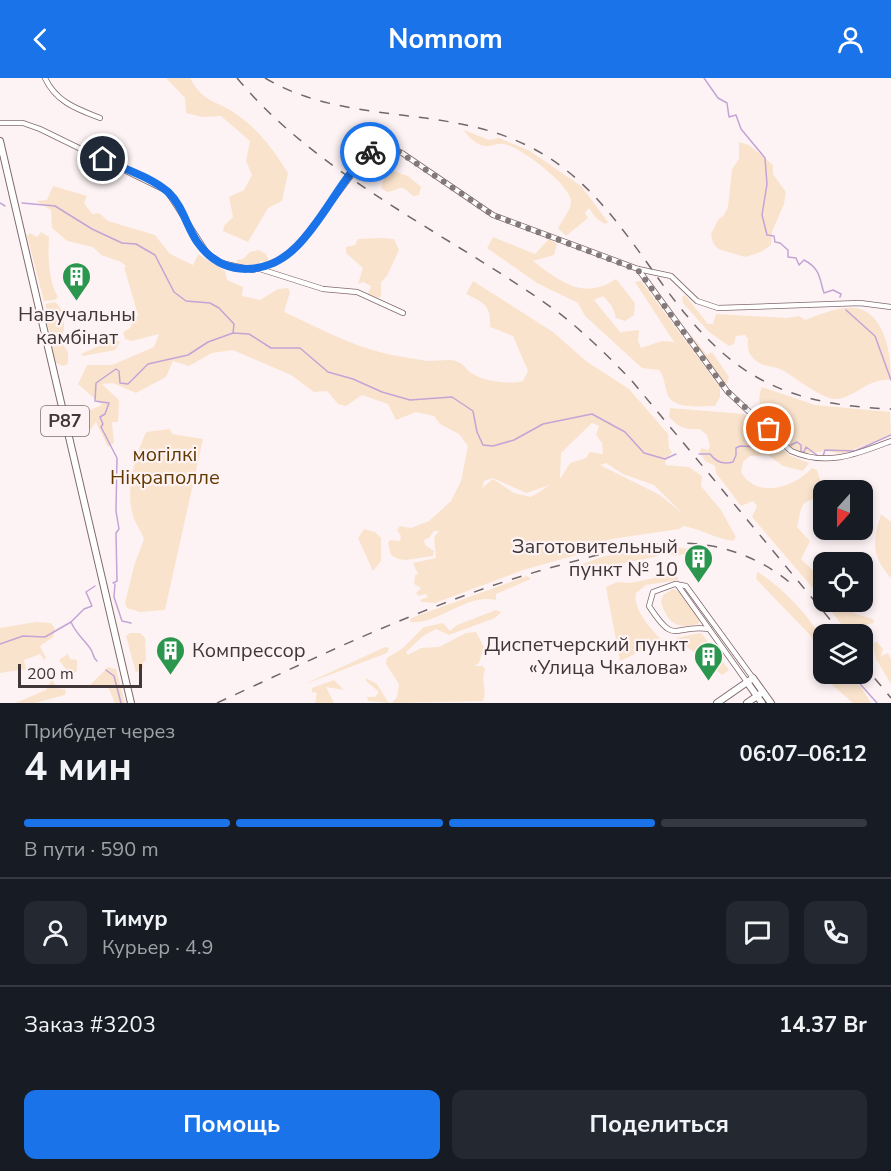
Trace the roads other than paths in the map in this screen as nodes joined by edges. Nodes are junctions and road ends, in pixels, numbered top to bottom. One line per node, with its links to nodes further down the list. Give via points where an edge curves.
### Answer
1 (45, 78): 2 (street, via 63,101)
2 (100, 118)
3 (0, 123): 5 (street, via 32,126 148,180 173,198 199,244 213,259 231,266)
4 (0, 141): 14 (main road, Р87)
5 (260, 269): 6 (street, via 298,246 350,176 380,145 395,149 493,215); 8 (street, via 322,289 357,292)
6 (638, 270): 7 (street, via 671,276 698,301 718,308 860,303); 9 (street, via 727,391 791,451 818,460 834,460)
7 (891, 307)
8 (403, 313)
9 (891, 441)
10 (678, 584): 11 (street); 11 (street, via 661,587 649,598 649,606 663,627 676,632); 12 (street, via 686,586)
11 (709, 629): 12 (street)
12 (750, 680): 13 (main road); 15 (main road)
13 (760, 694): 16 (main road); 17 (main road); 18 (main road)
14 (131, 703)
15 (717, 703)
16 (747, 703)
17 (762, 703)
18 (771, 703)

